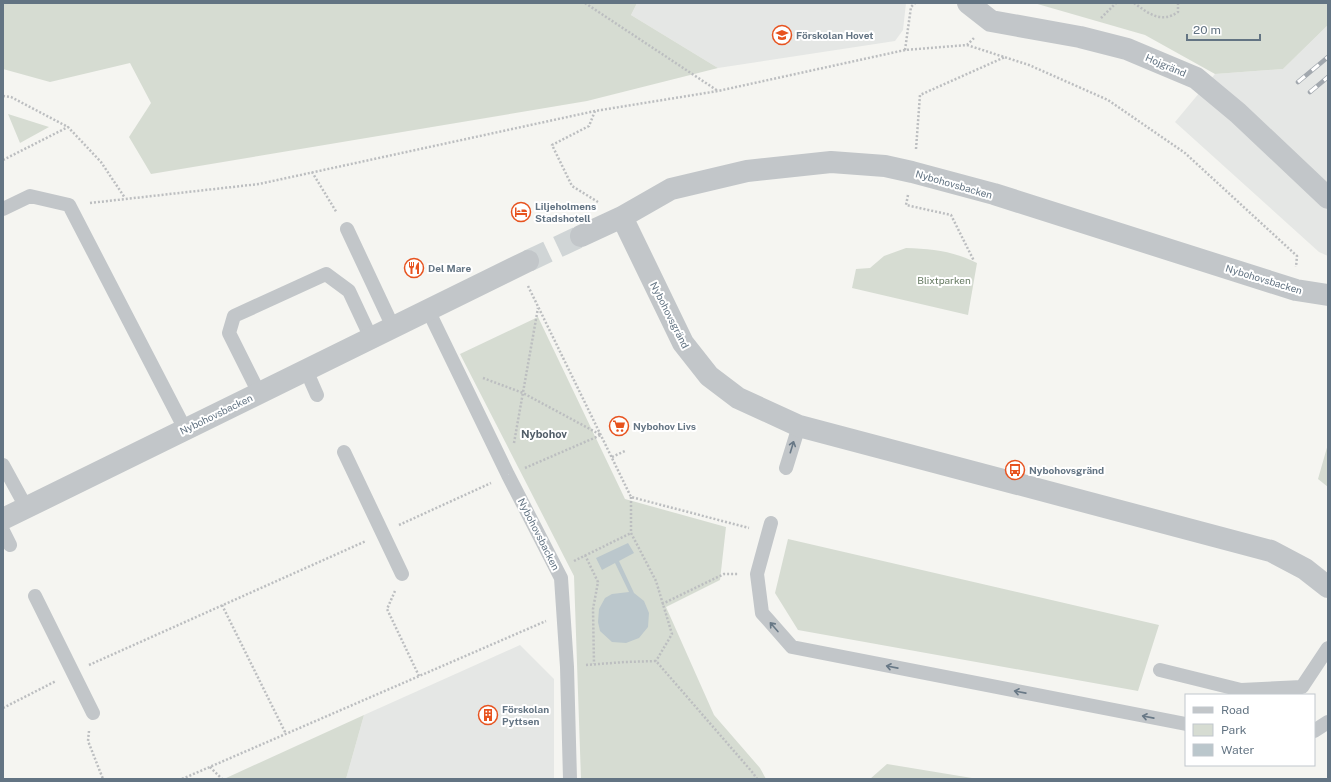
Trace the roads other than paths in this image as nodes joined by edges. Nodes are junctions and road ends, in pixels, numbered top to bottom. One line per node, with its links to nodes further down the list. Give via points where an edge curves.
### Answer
1 (968, 3): 2 (street, Hojgränd, via 991,21 1080,37 1127,49 1196,78)
2 (1328, 198)
3 (3, 209): 16 (lane, via 30,196 69,205)
4 (622, 218): 6 (street, Nybohovsbacken); 8 (street, Nybohovsbacken, via 670,189 747,171 831,162 885,166 994,194 1296,290); 15 (street, Nybohovsgränd, via 683,343 709,376 738,398)
5 (347, 229): 10 (lane)
6 (581, 236)
7 (523, 263): 9 (street, Nybohovsbacken)
8 (1328, 295)
9 (428, 310): 10 (street, Nybohovsbacken); 34 (lane, Nybohovsbacken, via 561,578 567,667)
10 (393, 327): 11 (street, Nybohovsbacken)
11 (371, 338): 12 (street, Nybohovsbacken); 13 (lane, via 349,291 326,274 234,316 229,333)
12 (306, 370): 13 (street, Nybohovsbacken); 14 (lane)
13 (259, 393): 16 (street, Nybohovsbacken)
14 (317, 395)
15 (799, 426): 19 (lane, one-way to 15); 26 (street, Nybohovsgränd, via 1271,551 1305,569)
16 (185, 429): 20 (street, Nybohovsbacken)
17 (344, 452): 25 (lane)
18 (3, 465): 20 (lane)
19 (786, 468)
20 (26, 507): 21 (street, Nybohovsbacken)
21 (3, 518)
22 (770, 528): 32 (lane, one-way to 22, via 792,647 762,613 757,574)
23 (3, 531): 24 (lane)
24 (10, 544)
25 (402, 574)
26 (1328, 587)
27 (35, 596): 30 (lane)
28 (1328, 648): 29 (lane, via 1302,687 1242,690)
29 (1160, 670)
30 (93, 713)
31 (1328, 722): 33 (lane)
32 (1185, 724)
33 (1315, 730)
34 (570, 779)

